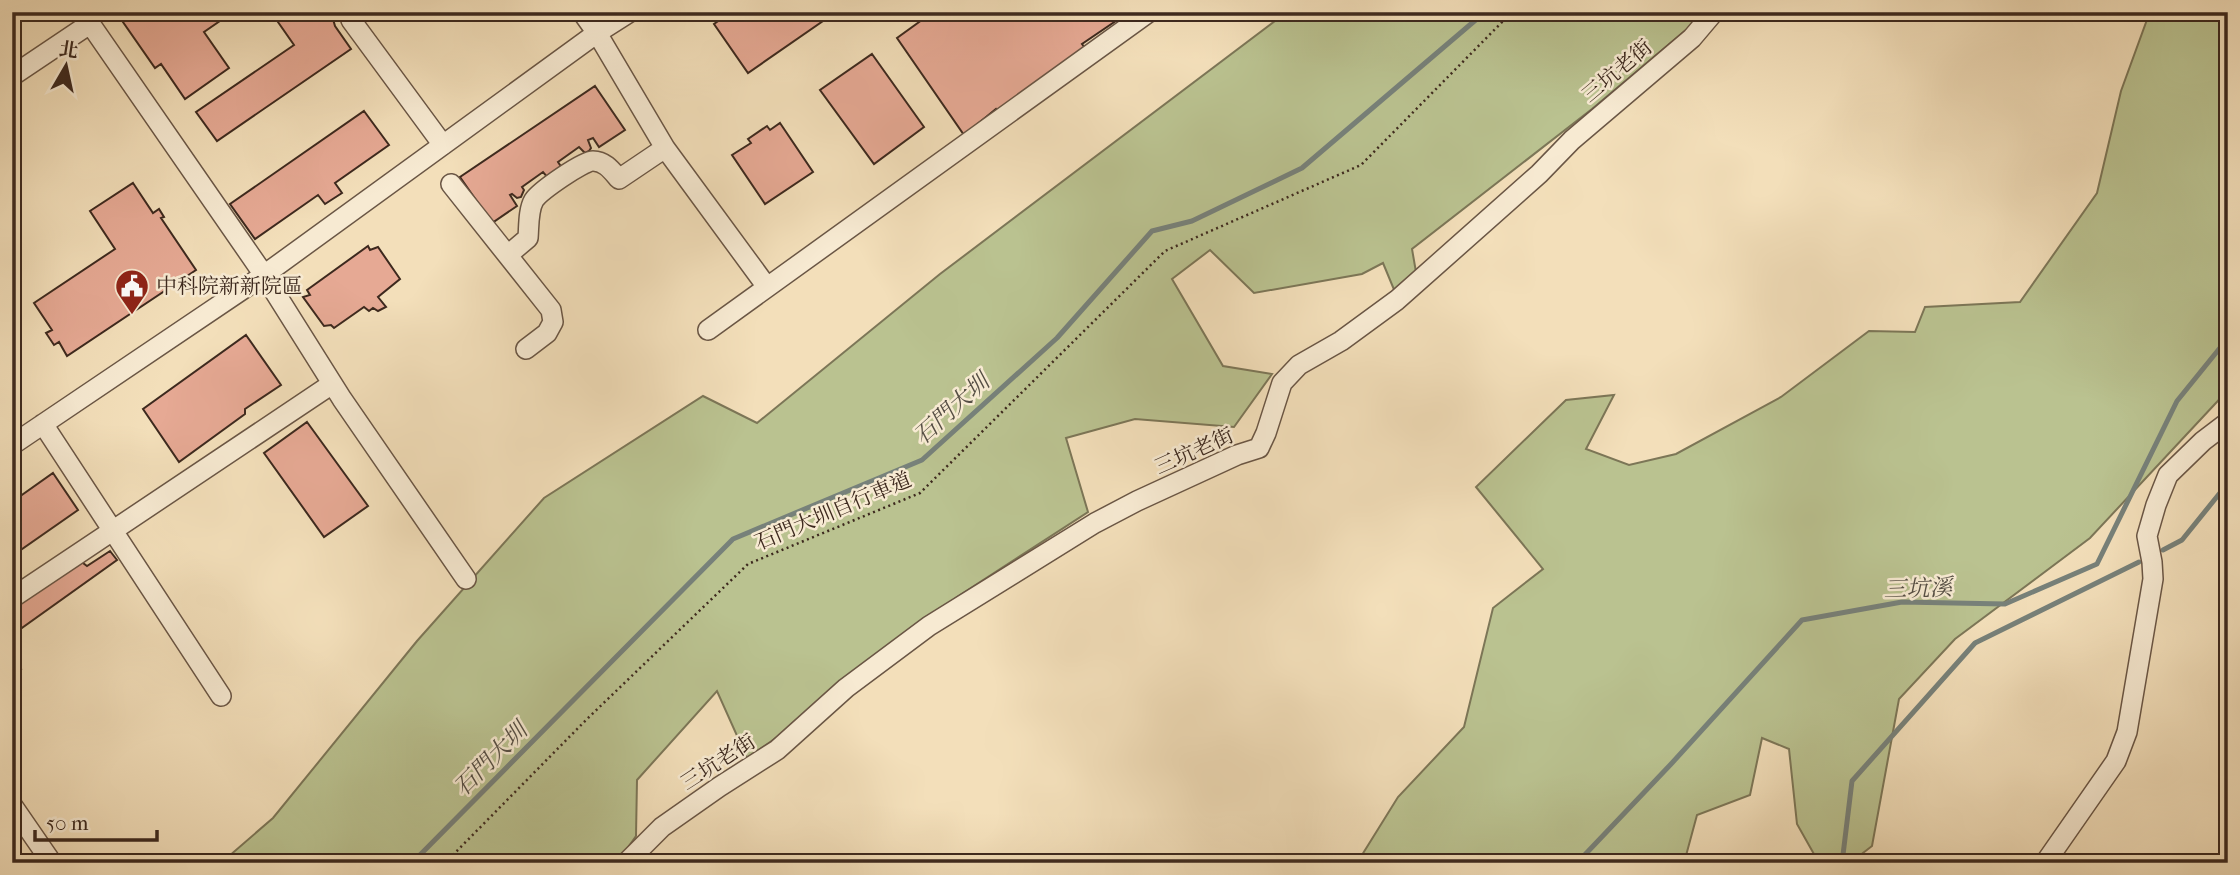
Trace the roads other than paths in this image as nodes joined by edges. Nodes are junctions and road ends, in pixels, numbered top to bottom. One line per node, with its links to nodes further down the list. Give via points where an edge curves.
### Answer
1 (352, 12): 9 (street, via 351,20)
2 (582, 12): 7 (street)
3 (630, 12): 7 (street)
4 (1149, 12): 14 (street)
5 (1714, 12): 27 (street, 三坑老街, via 1692,37 1397,300 1299,365 1282,383 1259,448 1095,523 929,626 846,688 778,750 662,827)
6 (87, 18): 8 (street); 13 (street)
7 (597, 33): 9 (street); 10 (street)
8 (12, 76)
9 (443, 145): 13 (street)
10 (665, 148): 12 (street, via 619,179 606,165 585,162 539,194 533,202 528,238); 14 (street)
11 (451, 184): 12 (street)
12 (508, 255): 16 (street, via 551,310 553,322 547,333)
13 (264, 275): 17 (street); 19 (street)
14 (767, 287): 15 (street)
15 (708, 330)
16 (526, 349)
17 (331, 384): 21 (street); 22 (street)
18 (2228, 422): 28 (street, via 2168,475 2147,536 2152,579 2127,732 2116,761)
19 (43, 424): 20 (street); 21 (street)
20 (12, 445)
21 (113, 530): 23 (street); 24 (street)
22 (466, 579)
23 (12, 597)
24 (221, 696)
25 (12, 805): 26 (street)
26 (52, 863)
27 (626, 863)
28 (2045, 863)

